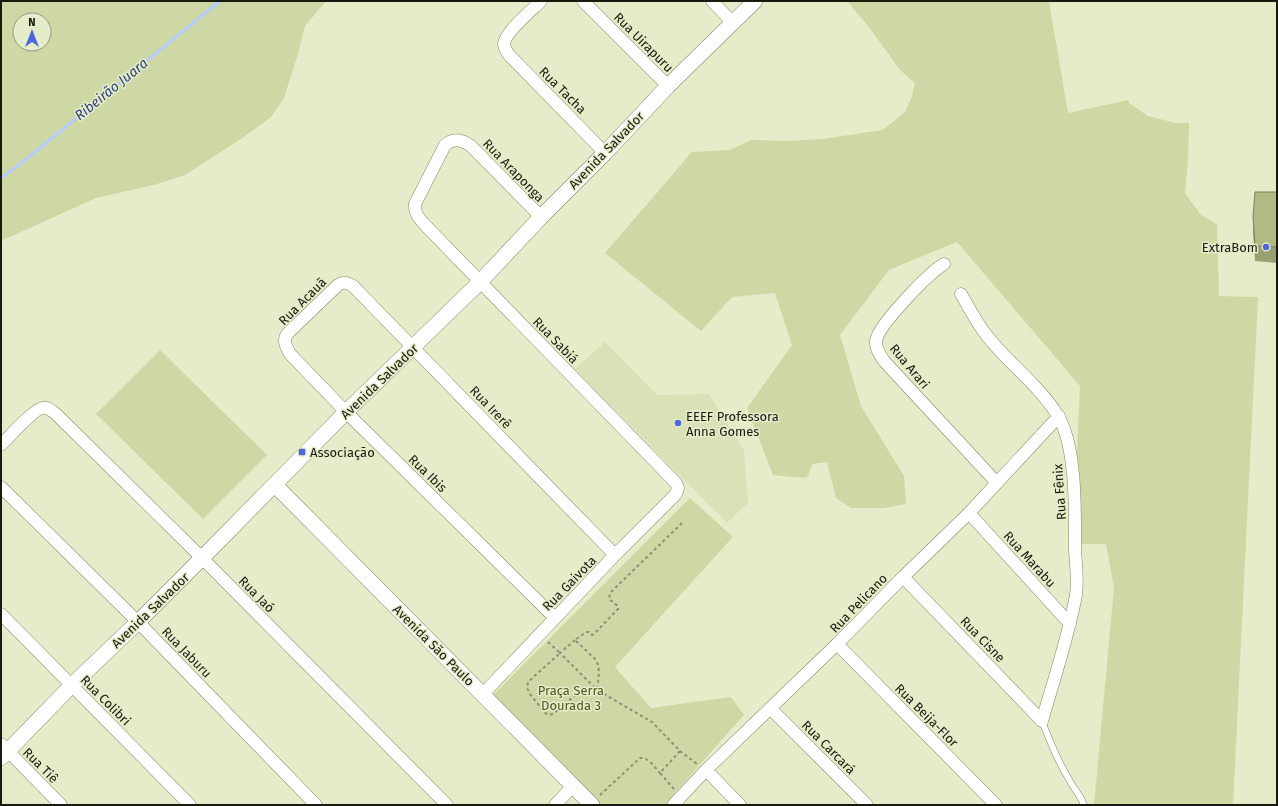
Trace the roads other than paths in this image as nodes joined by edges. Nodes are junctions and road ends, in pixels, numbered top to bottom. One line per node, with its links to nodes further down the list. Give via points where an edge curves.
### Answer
1 (541, 1): 7 (street, Rua Tacha, via 508,34 504,44 509,55)
2 (583, 1): 6 (street, Rua Uirapuru)
3 (712, 1): 5 (street)
4 (754, 1): 5 (street, Avenida Salvador)
5 (732, 23): 6 (street, Avenida Salvador)
6 (668, 86): 7 (street, Avenida Salvador)
7 (605, 153): 9 (street, Avenida Salvador)
8 (415, 204): 9 (street, Rua Araponga, via 446,145 458,140 471,146); 11 (street, Rua Sabiá, via 418,217)
9 (541, 217): 11 (street, Avenida Salvador)
10 (944, 264): 19 (street, Rua Arari, via 920,284 892,316 879,332 876,346 884,361)
11 (480, 282): 15 (street, Avenida Salvador); 22 (street, Rua Sabiá, via 676,483)
12 (344, 283): 14 (street, Rua Acauã, via 338,285 288,333 284,340); 15 (street, Rua Irerê, via 362,294)
13 (961, 294): 17 (street, Rua Fênix, via 989,338)
14 (285, 344): 16 (street, Rua Ibis, via 290,354)
15 (413, 348): 16 (street, Avenida Salvador); 24 (street, Rua Irerê)
16 (346, 412): 20 (street, Avenida Salvador); 28 (street, Rua Ibis)
17 (1059, 416): 19 (street, Rua Pelicano); 30 (street, Rua Fênix, via 1069,448 1074,498 1076,593)
18 (1, 445): 25 (street, Rua Jaó, via 39,408 51,410)
19 (997, 483): 23 (street, Rua Pelicano)
20 (275, 485): 25 (street, Avenida Salvador); 33 (street, Avenida São Paulo)
21 (1, 487): 29 (street, Rua Jaburu)
22 (676, 494): 24 (street, Rua Gaivota)
23 (969, 513): 26 (street, Rua Pelicano); 30 (street, Rua Marabu)
24 (615, 555): 28 (street, Rua Gaivota)
25 (202, 558): 29 (street, Avenida Salvador); 44 (street, Rua Jaó)
26 (903, 577): 31 (street, Rua Pelicano); 35 (street, Rua Cisne)
27 (1, 614): 32 (street, Rua Colibri)
28 (555, 618): 33 (street, Rua Gaivota)
29 (138, 622): 32 (street, Avenida Salvador); 43 (street, Rua Jaburu)
30 (1070, 624): 35 (street, Rua Fênix)
31 (837, 644): 34 (street, Rua Pelicano); 48 (street, Rua Beija-Flor)
32 (72, 686): 36 (street, Avenida Salvador); 42 (street, Rua Colibri)
33 (483, 694): 38 (street, Avenida São Paulo)
34 (771, 709): 37 (street, Rua Pelicano); 47 (street, Rua Carcará)
35 (1042, 721): 49 (lane, via 1058,759)
36 (3, 751): 41 (street, Rua Tiê)
37 (706, 770): 39 (street, Rua Pelicano); 46 (street)
38 (574, 785): 40 (street, Avenida São Paulo); 45 (street)
39 (677, 801)
40 (592, 804)
41 (61, 805)
42 (190, 805)
43 (316, 805)
44 (447, 805)
45 (555, 805)
46 (740, 805)
47 (867, 805)
48 (996, 805)
49 (1084, 805)

